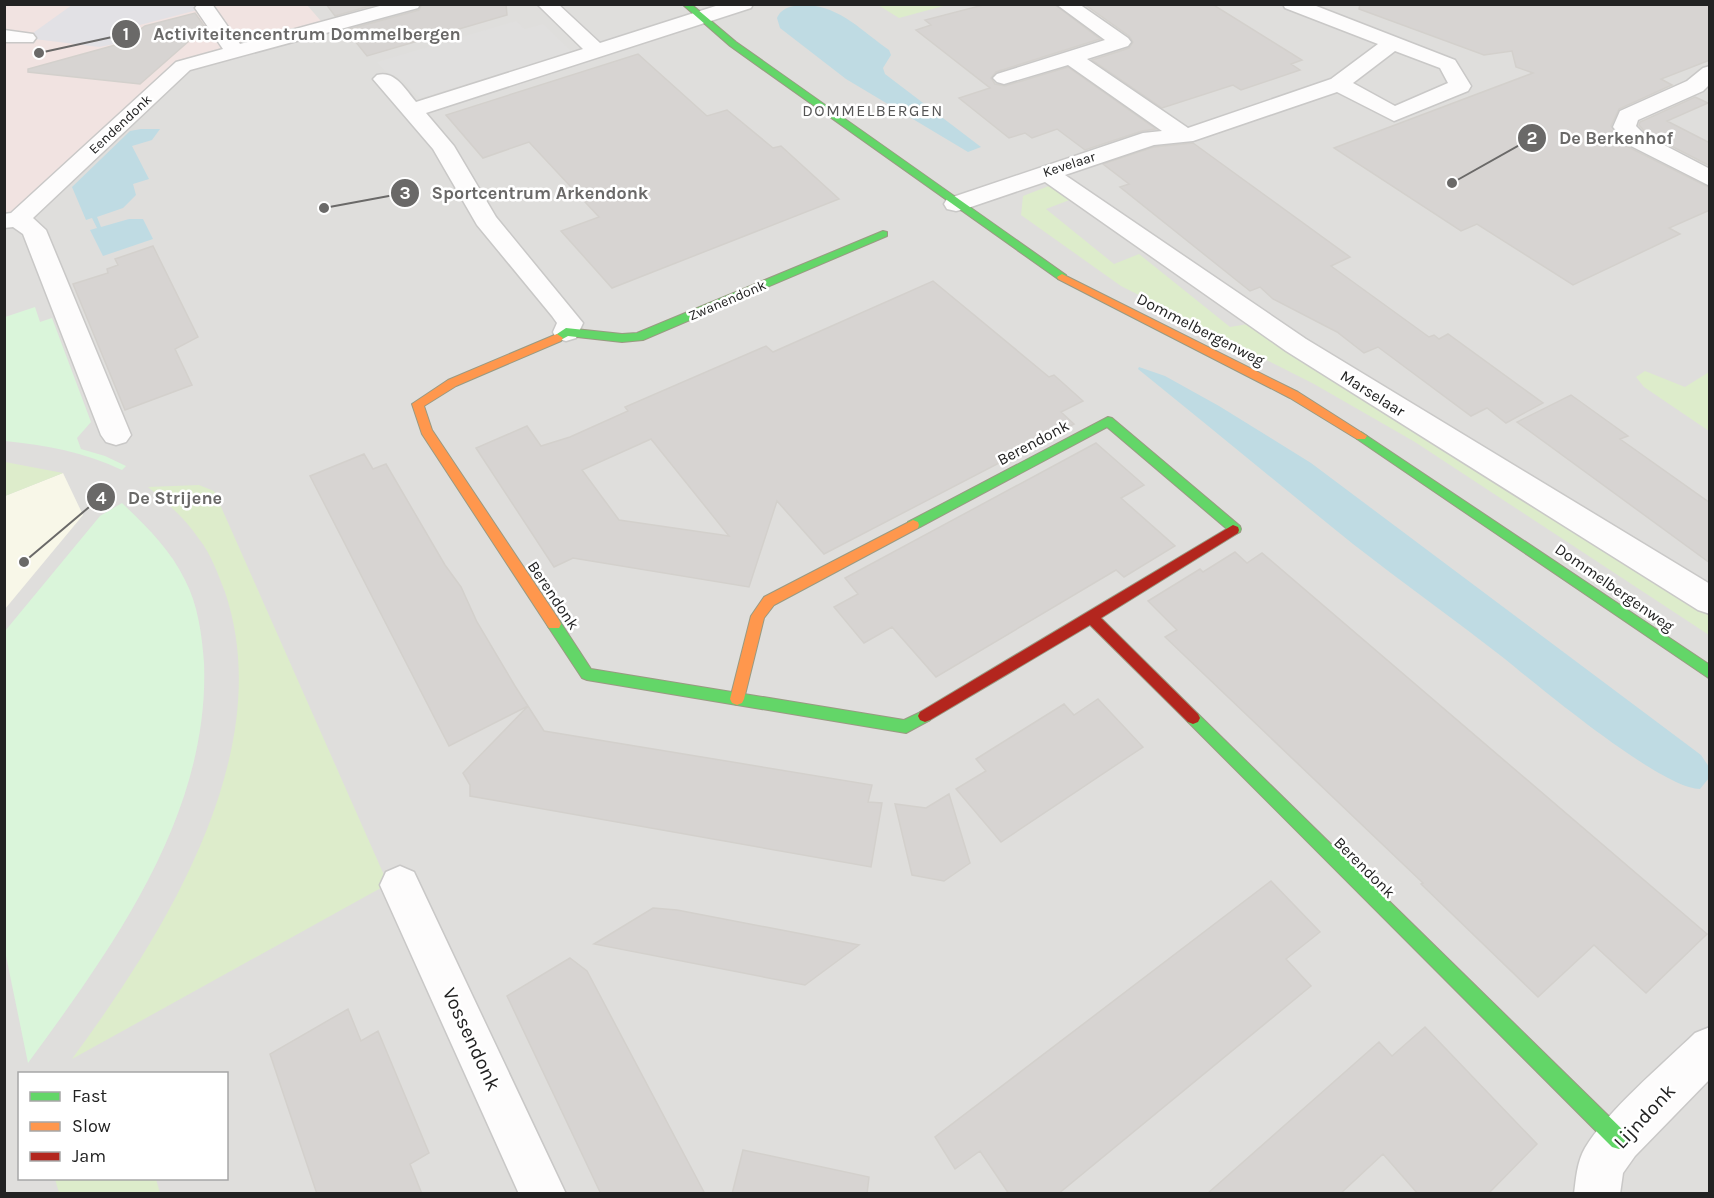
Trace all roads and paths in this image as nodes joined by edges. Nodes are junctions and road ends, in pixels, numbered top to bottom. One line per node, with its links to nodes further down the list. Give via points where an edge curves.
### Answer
1 (411, 4): 10 (street, Eendendonk)
2 (546, 4): 9 (street)
3 (744, 4): 7 (street)
4 (1065, 4): 11 (street, via 1122,42)
5 (1293, 4): 8 (street)
6 (205, 8): 10 (street)
7 (694, 11): 9 (street); 20 (street, Dommelbergenweg)
8 (1393, 42): 15 (street, Kevelaar); 15 (street, via 1448,64 1460,86 1394,114)
9 (597, 51): 16 (street)
10 (235, 52): 21 (street, Eendendonk, via 183,66)
11 (1070, 57): 13 (street); 17 (street)
12 (1710, 72): 19 (street, via 1695,86 1628,116 1624,127 1637,141)
13 (1004, 78)
14 (384, 79): 16 (street)
15 (1339, 84): 17 (street, Kevelaar)
16 (412, 110): 23 (street, via 443,146 486,220 566,316 570,323)
17 (1185, 136): 18 (street, Kevelaar, via 1151,138)
18 (1046, 172): 20 (street, Kevelaar); 25 (street, Marselaar, via 1296,345)
19 (1710, 179)
20 (956, 204): 27 (street, Dommelbergenweg, via 1063,277 1294,395 1390,454)
21 (11, 220): 24 (street, Eendendonk, via 34,230)
22 (883, 234): 23 (street, Zwanendonk, via 639,337)
23 (566, 332): 28 (street, Berendonk, via 548,344 452,383 418,404 426,431 587,674)
24 (116, 435)
25 (1710, 601)
26 (1091, 617): 28 (street, Berendonk, via 906,727); 28 (street, Berendonk, via 1235,529 1108,421 769,601 758,616); 31 (street, Berendonk)
27 (1710, 673)
28 (736, 699)
29 (400, 885): 32 (street, Vossendonk)
30 (1710, 1047): 31 (street, Lijndonk)
31 (1619, 1140): 33 (street, Lijndonk, via 1601,1165)
32 (543, 1194)
33 (1597, 1194)

